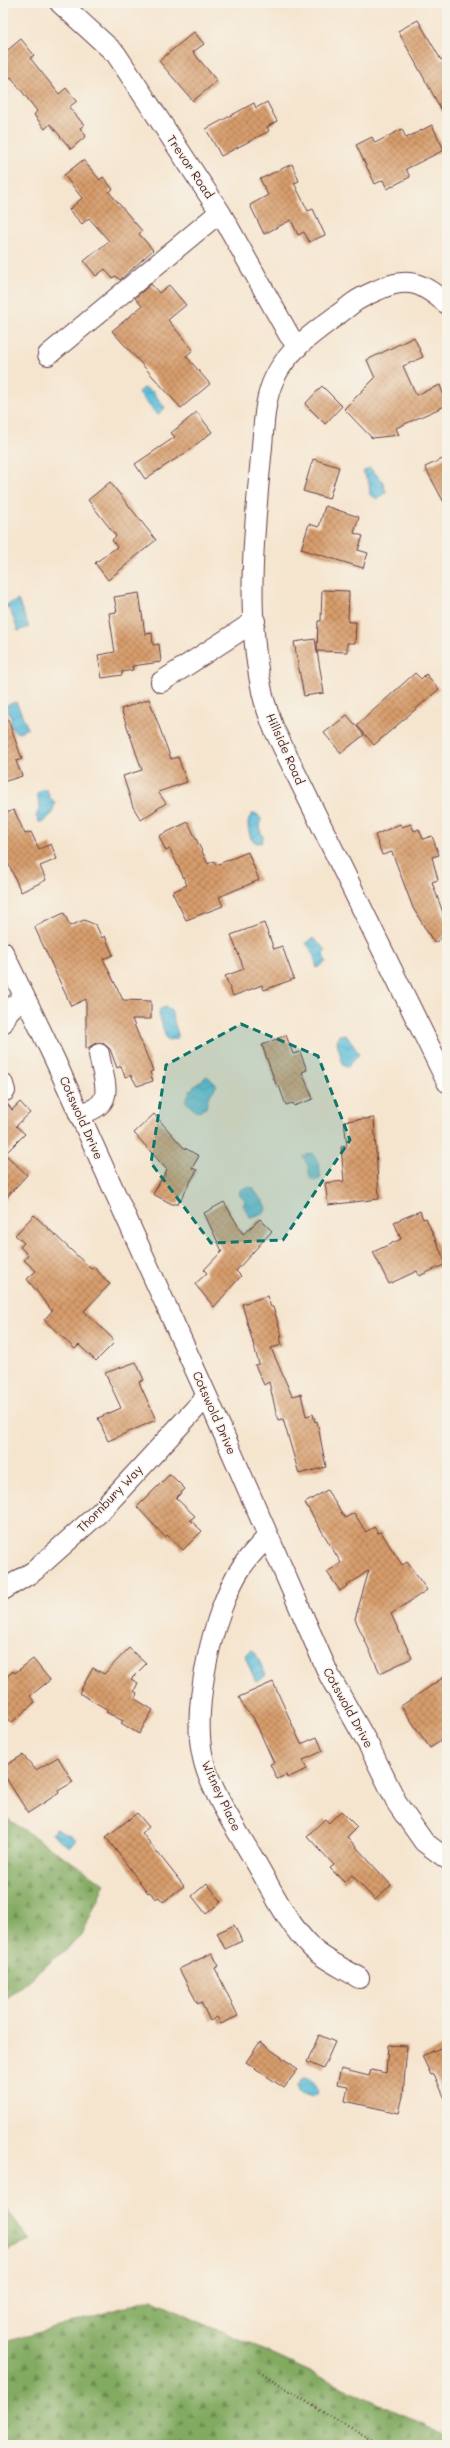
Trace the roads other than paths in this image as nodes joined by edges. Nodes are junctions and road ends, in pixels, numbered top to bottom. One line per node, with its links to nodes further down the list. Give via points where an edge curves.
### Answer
1 (60, 3): 2 (street, Trevor Road, via 116,54)
2 (220, 212): 4 (street, Trevor Road); 5 (street)
3 (447, 304): 4 (street, Hillside Road, via 432,291 415,282 396,282 359,298)
4 (298, 347): 6 (street, Hillside Road, via 287,356 274,378 267,402 253,569)
5 (48, 355)
6 (255, 621): 7 (street); 12 (street, Hillside Road, via 261,687 274,729)
7 (161, 682)
8 (3, 952): 9 (street, Cotswold Drive)
9 (24, 996): 10 (street, via 8,1012); 13 (street, Cotswold Drive)
10 (3, 1023)
11 (99, 1054): 13 (street, via 107,1091 102,1102 92,1110)
12 (447, 1082)
13 (79, 1114): 14 (street, Cotswold Drive)
14 (207, 1396): 15 (street, Cotswold Drive); 16 (street, Thornbury Way, via 100,1512 34,1572)
15 (268, 1536): 17 (street, Cotswold Drive, via 329,1675 369,1746 398,1805 424,1842); 18 (street, Witney Place, via 241,1568 221,1610 210,1642 200,1731 203,1758 231,1820 288,1918 311,1948)
16 (3, 1590)
17 (447, 1859)
18 (359, 1978)

